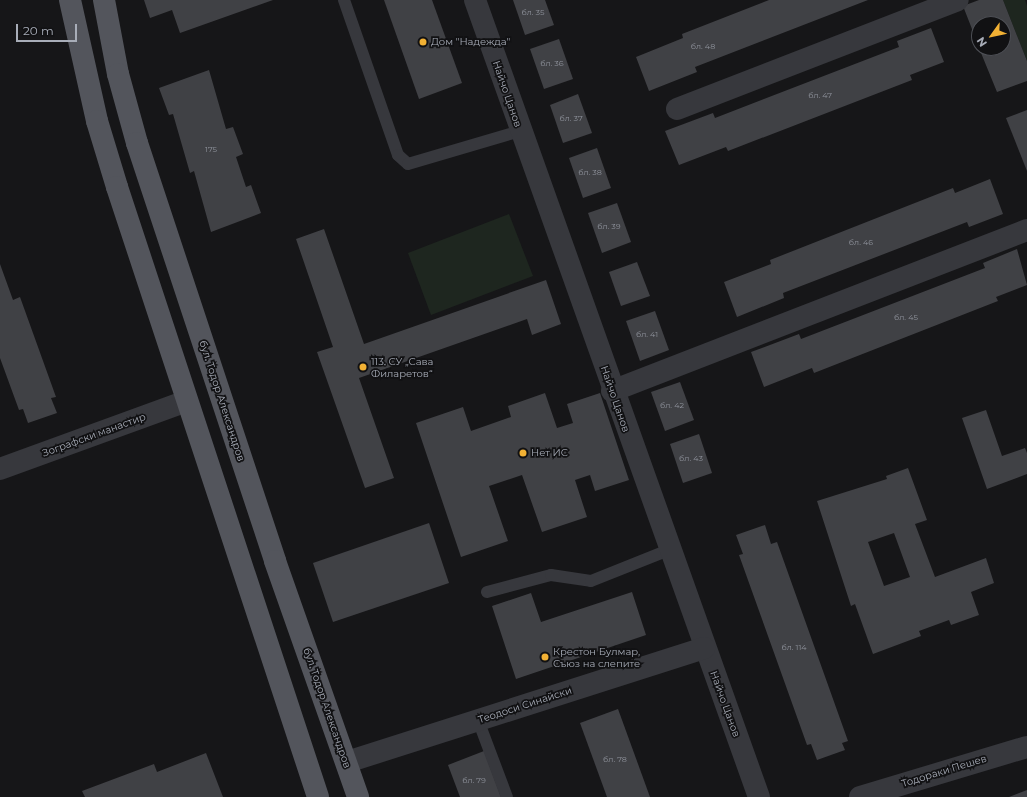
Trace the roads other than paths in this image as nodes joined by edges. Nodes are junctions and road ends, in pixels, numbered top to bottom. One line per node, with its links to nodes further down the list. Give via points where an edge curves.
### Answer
1 (70, 0): 10 (main road, via 97,121)
2 (104, 0): 17 (main road, бул. Тодор Александров, via 115,60 137,143 275,561)
3 (344, 0): 7 (lane, via 398,155 408,164)
4 (475, 0): 7 (street, Найчо Цанов)
5 (958, 0): 6 (street)
6 (677, 109)
7 (520, 131): 9 (street, Найчо Цанов)
8 (1027, 230): 9 (street)
9 (612, 391): 12 (street, Найчо Цанов)
10 (187, 400): 11 (street, Зографски манастир); 18 (main road)
11 (0, 469)
12 (669, 550): 13 (lane, via 591,581 551,575); 14 (street, Найчо Цанов)
13 (487, 592)
14 (704, 648): 15 (street, Теодоси Синайски); 21 (street, Найчо Цанов)
15 (478, 720): 17 (street, Теодоси Синайски); 20 (lane)
16 (1027, 747): 22 (street, Тодораки Пешев)
17 (346, 762): 19 (main road, бул. Тодор Александров)
18 (318, 797)
19 (358, 797)
20 (507, 797)
21 (759, 797)
22 (860, 797)

